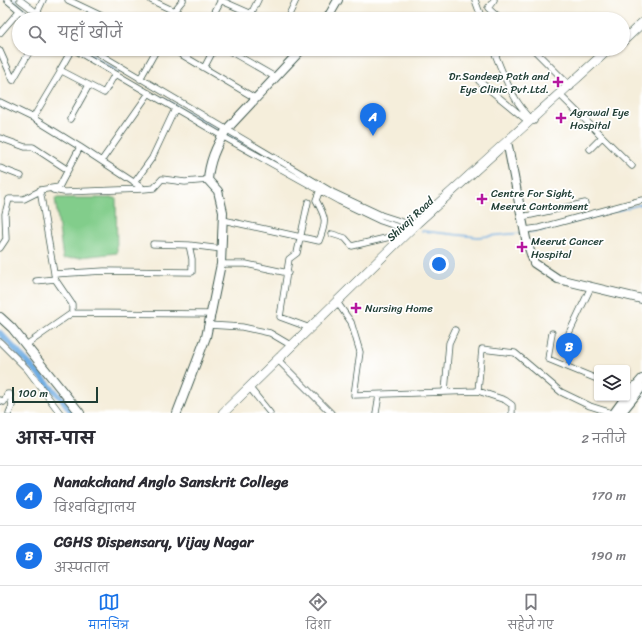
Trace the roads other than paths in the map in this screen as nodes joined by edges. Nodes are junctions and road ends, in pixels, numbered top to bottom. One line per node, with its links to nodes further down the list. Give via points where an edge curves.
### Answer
1 (7, 0): 13 (street)
2 (20, 0): 16 (street)
3 (43, 0): 17 (street)
4 (68, 0): 18 (street)
5 (151, 0): 14 (street)
6 (183, 0): 14 (street)
7 (220, 0): 19 (street); 20 (street)
8 (258, 0): 21 (street)
9 (296, 0): 22 (street)
10 (338, 0): 23 (street)
11 (475, 0): 24 (street)
12 (494, 0): 25 (street, via 488,8)
13 (19, 10): 15 (street)
14 (174, 11)
15 (21, 12)
16 (36, 12)
17 (37, 12)
18 (88, 12)
19 (214, 12)
20 (244, 12)
21 (254, 12)
22 (290, 12)
23 (332, 12)
24 (479, 12)
25 (492, 12)
26 (12, 18): 30 (street)
27 (642, 20): 29 (main road)
28 (642, 23): 31 (main road)
29 (630, 31)
30 (0, 33)
31 (630, 34)
32 (0, 51): 33 (street, via 12,80)
33 (27, 56)
34 (69, 56): 48 (street)
35 (85, 56): 49 (street)
36 (103, 56): 51 (street)
37 (152, 56): 51 (street)
38 (184, 56): 47 (street)
39 (210, 56): 47 (street)
40 (240, 56): 50 (street)
41 (295, 56): 50 (street)
42 (496, 56): 62 (street, via 512,93)
43 (540, 56): 54 (street)
44 (602, 56): 46 (main road)
45 (605, 56): 46 (main road, Shivaji Road)
46 (596, 63): 54 (main road, Shivaji Road)
47 (204, 68): 57 (street)
48 (60, 70): 53 (street); 60 (street)
49 (115, 74): 53 (street, via 104,93); 55 (street)
50 (275, 77): 57 (street)
51 (140, 78): 63 (street)
52 (478, 81): 62 (street)
53 (89, 85): 61 (street)
54 (570, 86): 56 (main road, Shivaji Road)
55 (149, 94): 59 (street); 69 (street)
56 (561, 95): 62 (main road, Shivaji Road); 64 (street)
57 (255, 98): 63 (street)
58 (0, 102): 60 (street)
59 (175, 109): 63 (street); 75 (street, via 152,158)
60 (34, 118): 67 (street)
61 (70, 118)
62 (532, 121): 66 (main road, Shivaji Road)
63 (224, 133): 74 (street, via 208,169); 78 (street); 85 (street, via 334,193)
64 (602, 137): 68 (street); 70 (street)
65 (0, 138): 72 (street, via 25,147 33,147)
66 (507, 144): 82 (street); 85 (main road, Shivaji Road)
67 (80, 146): 69 (street); 72 (street)
68 (590, 149)
69 (102, 160): 75 (street)
70 (632, 166)
71 (0, 168): 73 (street)
72 (68, 170): 77 (street, via 59,187)
73 (20, 176)
74 (208, 180): 76 (street, via 185,182 162,179 154,188); 83 (street, via 218,191)
75 (134, 183): 76 (street)
76 (144, 189): 77 (street, via 64,192)
77 (40, 190): 84 (street, via 24,199 10,199); 96 (street)
78 (320, 190): 85 (street, via 362,213); 88 (street, via 316,200 324,215 325,225 319,241)
79 (642, 200): 86 (street)
80 (308, 202): 88 (street)
81 (585, 203): 82 (street)
82 (522, 217): 86 (street)
83 (223, 220): 88 (street); 93 (street)
84 (3, 224): 92 (street, via 6,239)
85 (413, 229): 89 (main road); 100 (main road, Shivaji Road)
86 (525, 233): 98 (street, via 534,263 558,279)
87 (332, 234): 89 (street, via 345,238 352,246 390,237)
88 (301, 236): 95 (street, via 297,253 289,260)
89 (397, 242): 100 (main road)
90 (153, 244): 91 (street)
91 (189, 245): 93 (street); 96 (street, via 192,272 104,271)
92 (0, 248)
93 (222, 249): 94 (street)
94 (221, 264): 95 (street, via 246,264); 102 (street)
95 (288, 273): 105 (street, via 280,317)
96 (54, 277): 97 (street); 101 (street, via 72,304)
97 (36, 281)
98 (591, 288): 99 (street); 108 (street)
99 (642, 299)
100 (338, 304): 105 (main road, Shivaji Road); 120 (street, via 351,322 360,352 354,395)
101 (72, 313): 102 (street); 110 (street)
102 (212, 314): 104 (street)
103 (0, 317): 110 (street)
104 (208, 325): 111 (street, via 242,327 270,333); 126 (street, via 206,337)
105 (312, 330): 111 (main road); 112 (main road, Shivaji Road)
106 (455, 330): 118 (street, via 449,342)
107 (552, 333): 113 (street, via 548,358)
108 (569, 333)
109 (0, 342): 124 (street, via 27,369)
110 (26, 346): 125 (street)
111 (292, 346): 112 (main road)
112 (279, 361): 116 (main road, Shivaji Road); 130 (street)
113 (594, 378)
114 (642, 379): 119 (street)
115 (642, 387): 134 (street)
116 (250, 389): 127 (main road); 128 (main road, Shivaji Road); 129 (street)
117 (478, 391): 118 (street); 132 (street, via 505,400 512,405); 133 (street, via 482,349 515,353 561,392 590,406)
118 (445, 392): 120 (street)
119 (630, 392)
120 (379, 395): 131 (street)
121 (0, 400): 123 (street, via 4,402 7,394 10,394 12,406)
122 (622, 401): 133 (street)
123 (9, 413)
124 (60, 413)
125 (80, 413)
126 (177, 413)
127 (223, 413)
128 (228, 413)
129 (270, 413)
130 (332, 413)
131 (376, 413)
132 (512, 413)
133 (613, 413)
134 (621, 413)

